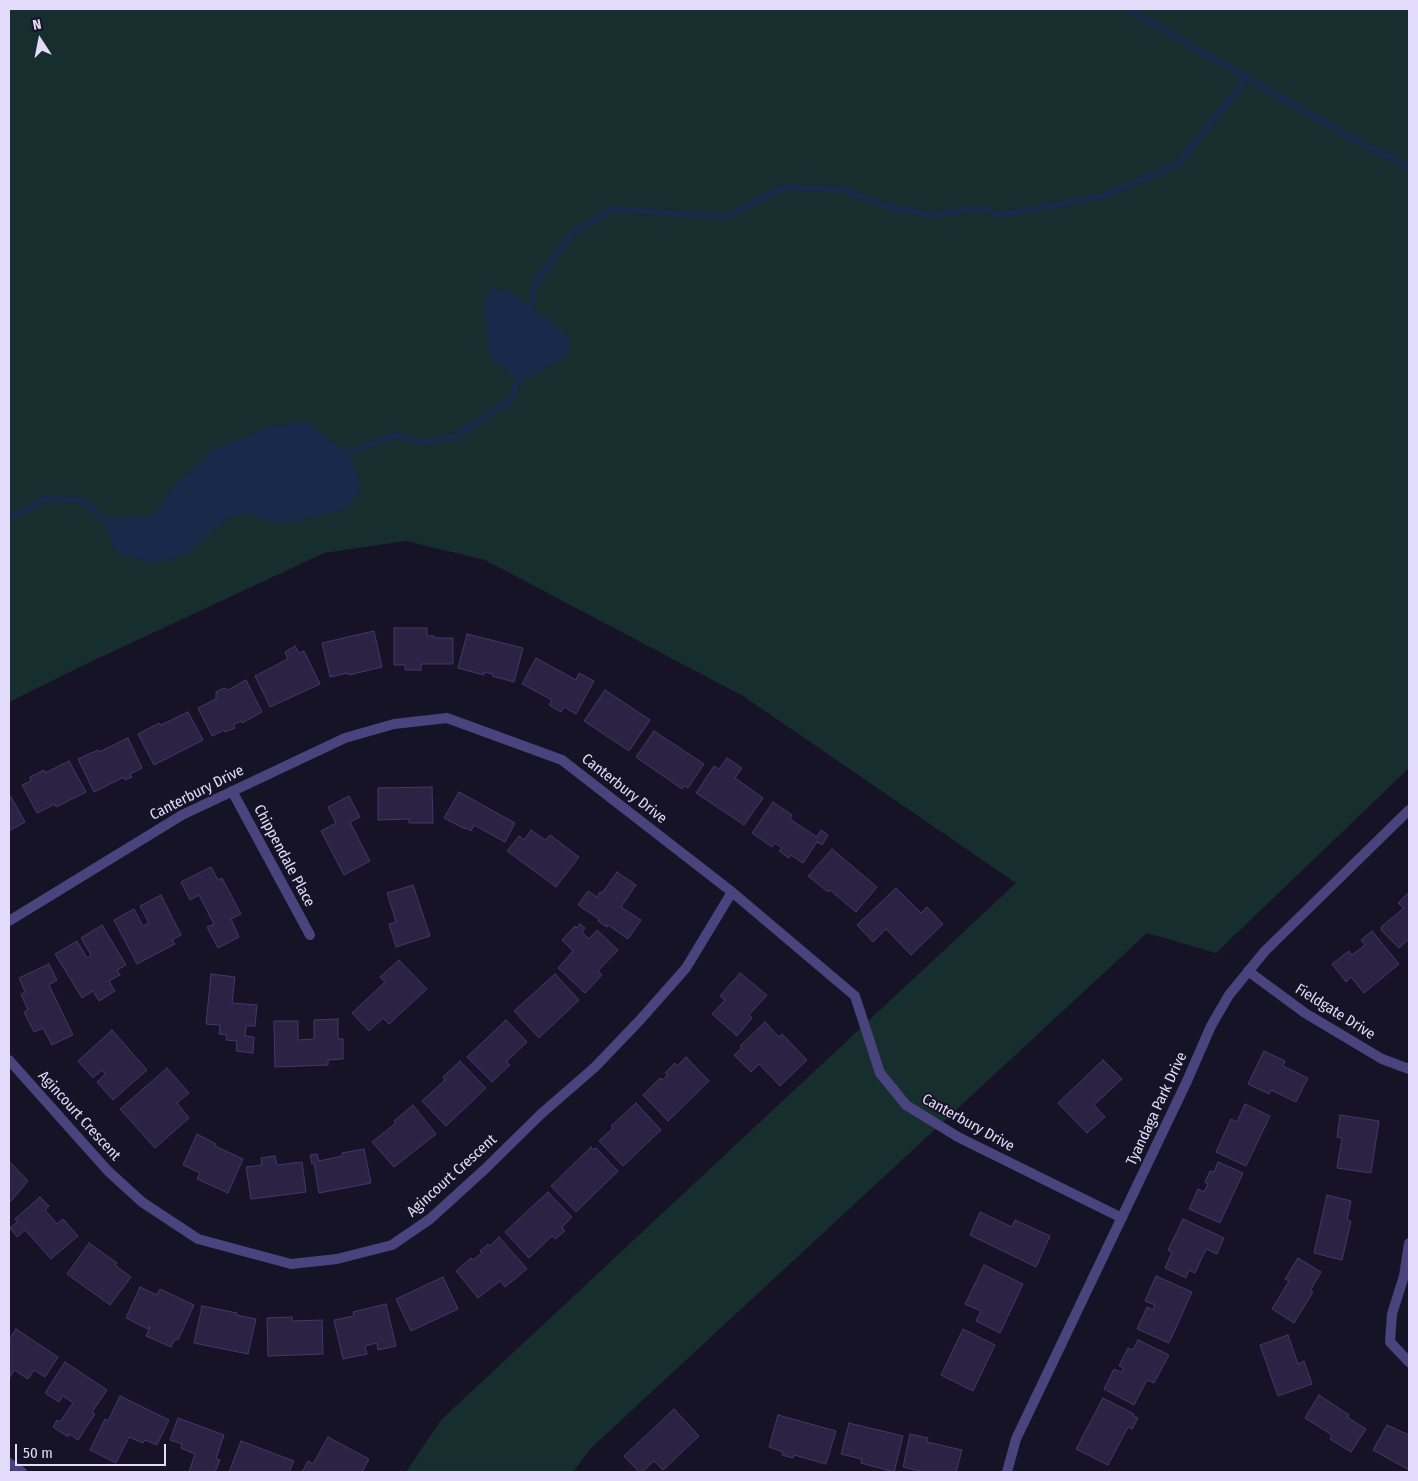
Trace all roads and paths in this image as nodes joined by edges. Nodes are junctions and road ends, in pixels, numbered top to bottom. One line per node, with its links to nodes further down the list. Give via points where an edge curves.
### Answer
1 (232, 791): 3 (street, Canterbury Drive, via 345,738 394,724 447,718 562,760); 4 (street, Canterbury Drive, via 182,815); 5 (street, Chippendale Place)
2 (1409, 810): 6 (street, Tyandaga Park Drive)
3 (732, 892): 7 (street, Agincourt Crescent, via 686,968 640,1020 485,1169 430,1219 392,1245 337,1259 291,1264 198,1240 142,1202 108,1171); 9 (street, Canterbury Drive, via 855,996 880,1072 906,1105 958,1137)
4 (9, 921)
5 (310, 935)
6 (1248, 971): 8 (street, Fieldgate Drive, via 1305,1013 1382,1059); 9 (street, Tyandaga Park Drive, via 1211,1026)
7 (9, 1060)
8 (1409, 1069)
9 (1122, 1218): 14 (street, Tyandaga Park Drive, via 1016,1439)
10 (1409, 1243): 11 (street, via 1404,1276 1392,1314 1390,1342)
11 (1409, 1362)
12 (9, 1463): 13 (street)
13 (22, 1472)
14 (1007, 1472)

